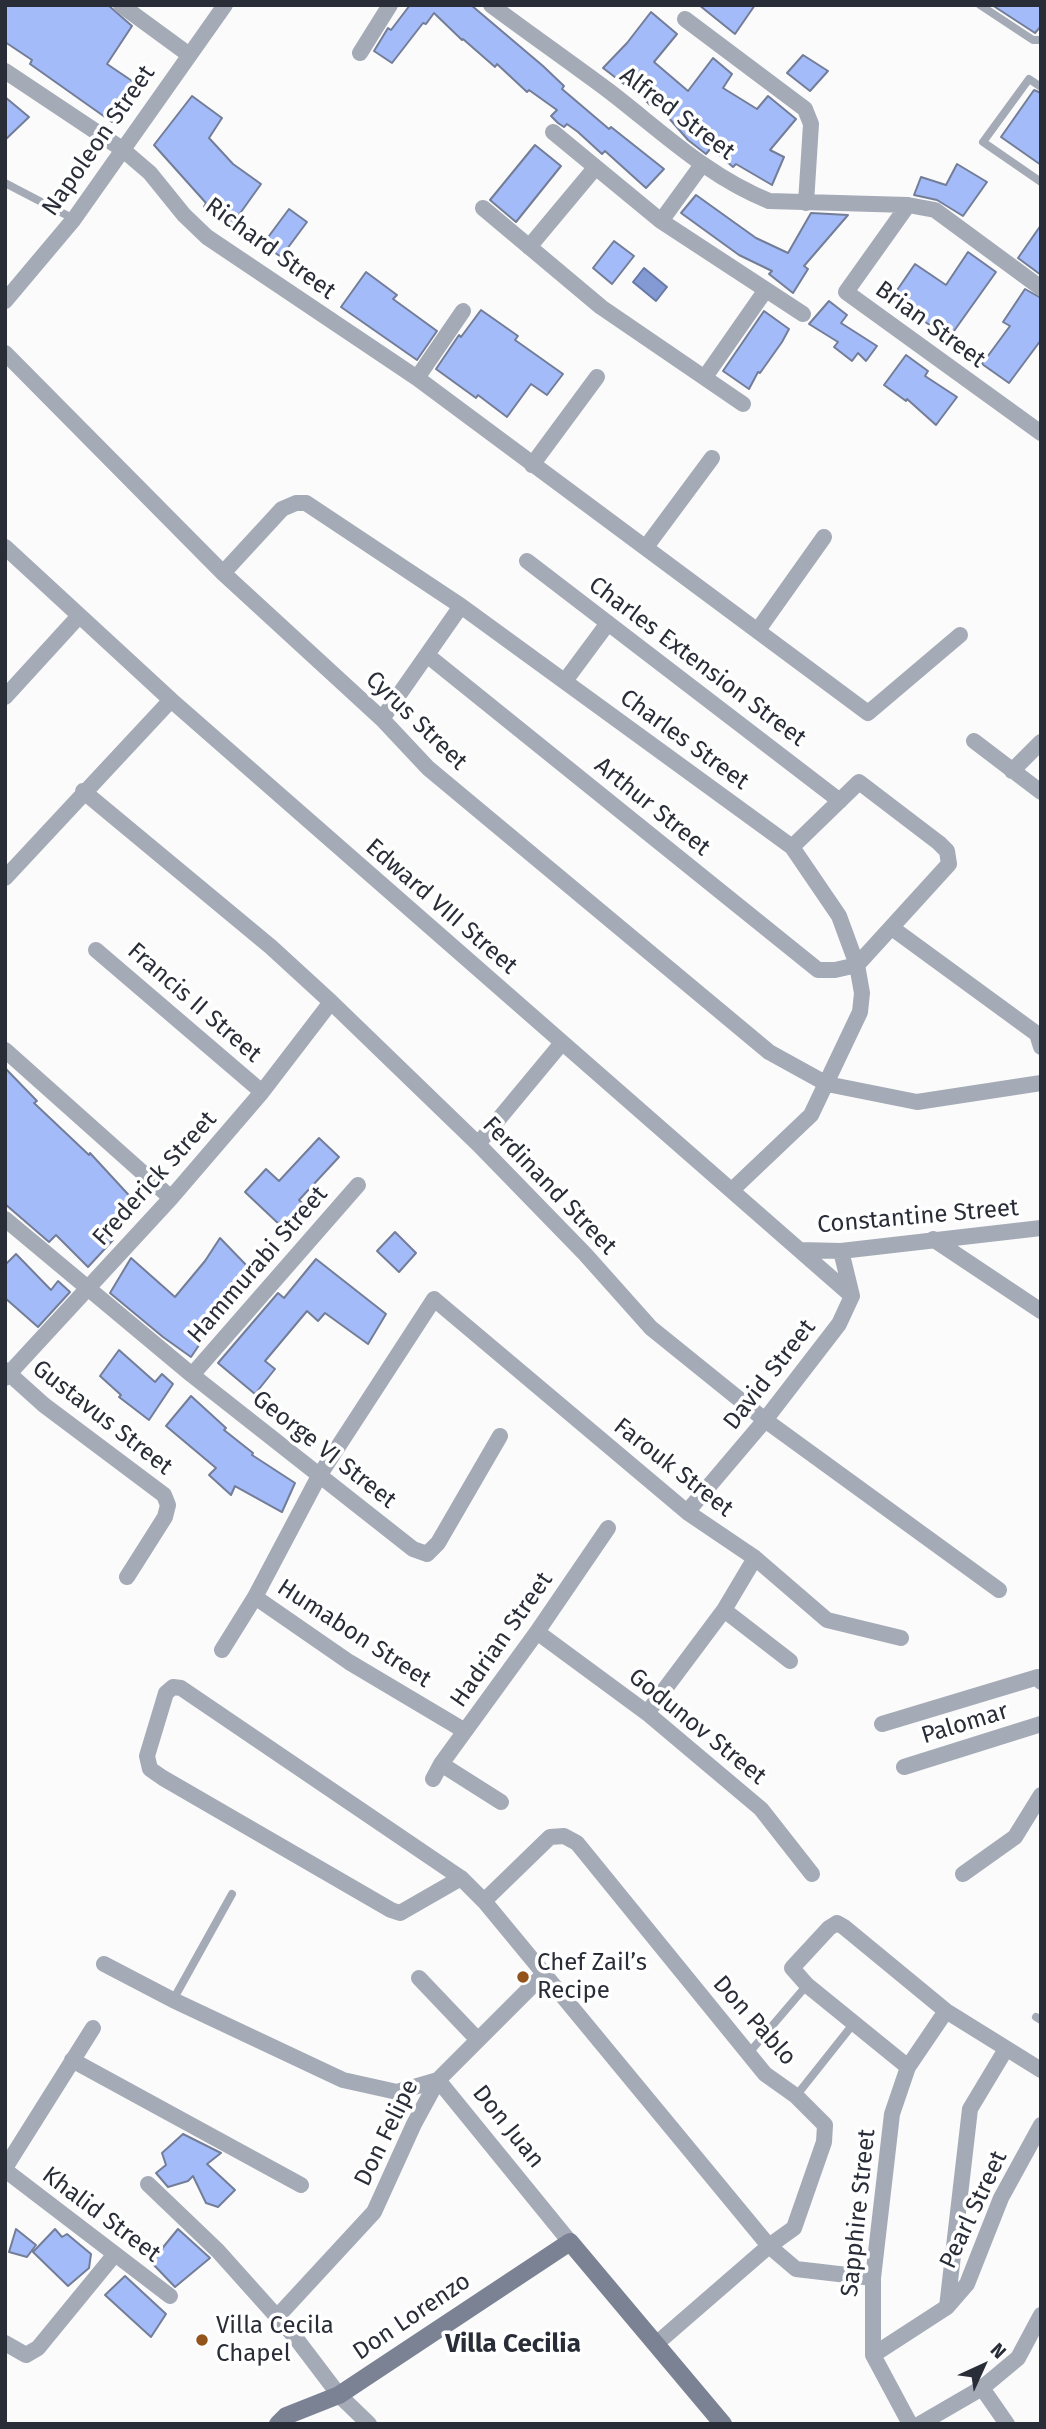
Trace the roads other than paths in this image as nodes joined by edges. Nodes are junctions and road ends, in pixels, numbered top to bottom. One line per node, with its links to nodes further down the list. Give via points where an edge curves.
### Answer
1 (121, 5): 9 (street)
2 (225, 5): 9 (street, Napoleon Street)
3 (390, 5): 8 (street)
4 (491, 5): 14 (street, Alfred Street)
5 (979, 5): 7 (lane, via 1033,40)
6 (685, 19): 18 (street, via 805,109 811,124)
7 (1041, 40)
8 (360, 53)
9 (188, 54): 13 (street, Napoleon Street)
10 (5, 71): 13 (street, Richard Street)
11 (1041, 87): 16 (lane, via 1029,79 983,142)
12 (553, 132): 15 (street)
13 (122, 149): 21 (street, Napoleon Street); 32 (street, Richard Street, via 207,237)
14 (701, 166): 18 (street, Alfred Street, via 769,201); 22 (street)
15 (596, 168): 22 (street); 23 (street)
16 (1041, 182)
17 (5, 183): 21 (lane)
18 (806, 203): 19 (street, Alfred Street)
19 (908, 205): 24 (street, Alfred Street, via 934,210); 34 (street, Brian Street, via 846,292)
20 (484, 208): 23 (street)
21 (74, 219): 26 (street, Napoleon Street)
22 (661, 221): 25 (street)
23 (528, 247): 31 (street, via 601,307)
24 (1041, 288)
25 (765, 291): 28 (street); 31 (street)
26 (5, 301)
27 (463, 311): 32 (street)
28 (803, 314)
29 (5, 353): 41 (street, Cyrus Street)
30 (597, 377): 36 (street)
31 (705, 377): 33 (street)
32 (417, 378): 36 (street, Richard Street)
33 (743, 404)
34 (1041, 433)
35 (712, 458): 39 (street)
36 (532, 465): 39 (street, Richard Street)
37 (824, 537): 45 (street)
38 (5, 547): 43 (street, Edward VIII Street)
39 (646, 547): 45 (street, Richard Street)
40 (527, 561): 44 (street, Charles Extension Street)
41 (223, 573): 42 (street, Charles Street, via 282,509 306,503); 51 (street, Cyrus Street)
42 (461, 606): 47 (street); 48 (street, Charles Street)
43 (79, 617): 49 (street); 50 (street, Edward VIII Street)
44 (608, 623): 48 (street); 57 (street, Charles Extension Street)
45 (758, 630): 46 (street, Richard Street, via 868,713)
46 (960, 635)
47 (427, 655): 51 (street); 62 (street, Arthur Street, via 818,970)
48 (565, 681): 58 (street, Charles Street)
49 (5, 697)
50 (170, 700): 55 (street); 64 (street, Edward VIII Street)
51 (382, 719): 68 (street, Cyrus Street, via 428,768 769,1052)
52 (974, 741): 54 (street)
53 (1041, 742): 54 (street)
54 (1012, 771): 56 (street)
55 (83, 791): 59 (street); 63 (street, Ferdinand Street)
56 (1041, 792)
57 (840, 801): 58 (street); 60 (street, via 859,782 947,851 949,864)
58 (792, 848): 62 (street, Charles Street, via 839,916)
59 (5, 877)
60 (892, 928): 62 (street); 65 (street, via 1037,1034)
61 (96, 950): 69 (street, Francis II Street)
62 (856, 965): 68 (street, Charles Street, via 862,993 860,1012)
63 (331, 1002): 69 (street, Frederick Street); 70 (street, Ferdinand Street)
64 (561, 1044): 70 (street); 72 (street, Edward VIII Street)
65 (1041, 1047)
66 (5, 1051): 73 (street)
67 (1041, 1083): 68 (street, Cyrus Street, via 916,1102)
68 (827, 1084): 72 (street, Charles Street, via 811,1115)
69 (262, 1092): 73 (street, Frederick Street)
70 (478, 1144): 84 (street, Ferdinand Street, via 651,1328)
71 (358, 1185): 83 (street, Hammurabi Street)
72 (732, 1190): 77 (street, Edward VIII Street)
73 (171, 1198): 79 (street, Frederick Street)
74 (5, 1219): 79 (street, George VI Street)
75 (1041, 1228): 76 (street, Constantine Street)
76 (933, 1239): 78 (street, Constantine Street); 81 (street)
77 (800, 1250): 78 (street, Constantine Street); 80 (street, Edward VIII Street)
78 (841, 1251): 80 (street)
79 (88, 1288): 82 (street, Frederick Street); 83 (street, George VI Street)
80 (852, 1296): 84 (street, David Street, via 839,1324)
81 (1041, 1311)
82 (7, 1374): 90 (street, Gustavus Street, via 164,1495 168,1505 165,1517)
83 (192, 1375): 86 (street, George VI Street)
84 (765, 1420): 87 (street, David Street); 91 (street, Ferdinand Street)
85 (500, 1436): 86 (street, George VI Street, via 438,1543 426,1554 412,1549)
86 (319, 1476): 87 (street, Farouk Street, via 434,1299); 92 (street)
87 (687, 1512): 89 (street, Farouk Street)
88 (608, 1528): 94 (street, Hadrian Street)
89 (755, 1558): 93 (street); 95 (street, Farouk Street, via 827,1620)
90 (128, 1577)
91 (999, 1590)
92 (255, 1597): 96 (street); 102 (street, Humabon Street, via 349,1662)
93 (724, 1610): 97 (street); 99 (street)
94 (537, 1632): 99 (street, Godunov Street); 102 (street, Hadrian Street)
95 (901, 1638)
96 (222, 1650)
97 (790, 1661)
98 (1041, 1682): 100 (street, via 1038,1677)
99 (647, 1713): 108 (street, Godunov Street, via 761,1809)
100 (882, 1724)
101 (1041, 1724): 104 (street, Palomar)
102 (465, 1731): 103 (street, Hadrian Street)
103 (441, 1764): 105 (street, Hadrian Street); 107 (street)
104 (904, 1767)
105 (433, 1780)
106 (1041, 1795): 109 (street, via 1015,1837)
107 (501, 1802)
108 (812, 1874)
109 (962, 1874)
110 (461, 1878): 110 (street, via 181,1688 166,1693 147,1756 150,1769 163,1778 391,1910 400,1913); 112 (street)
111 (232, 1894): 117 (lane)
112 (484, 1900): 114 (street); 123 (street, Don Pablo, via 550,1838 564,1836 578,1843)
113 (104, 1964): 117 (street, Don Juan)
114 (544, 1974): 121 (street, Don Felipe); 134 (street)
115 (419, 1978): 121 (street)
116 (807, 1985): 118 (street, via 792,1968 836,1923); 119 (street); 123 (lane)
117 (173, 2000): 127 (street, Don Juan, via 343,2080 397,2092)
118 (946, 2011): 122 (street); 125 (street, Sapphire Street)
119 (854, 2023): 125 (street); 128 (lane)
120 (93, 2028): 124 (street)
121 (478, 2040): 127 (street, Don Felipe)
122 (1006, 2049): 126 (street); 138 (street, via 970,2109)
123 (748, 2054): 128 (street, Don Pablo, via 765,2074)
124 (72, 2060): 130 (street); 132 (street)
125 (908, 2067): 136 (street, Sapphire Street, via 892,2114)
126 (1041, 2070)
127 (438, 2080): 133 (street, Don Juan); 140 (street, Don Felipe, via 374,2212)
128 (796, 2096): 134 (street, Don Pablo, via 825,2125 824,2142 794,2228)
129 (1041, 2125): 138 (street, Pearl Street, via 1001,2197 967,2284)
130 (5, 2169): 135 (street, Khalid Street)
131 (148, 2184): 140 (street, via 218,2251)
132 (301, 2185)
133 (570, 2242): 142 (street, Don Juan); 145 (street, Don Lorenzo)
134 (769, 2246): 136 (street, via 796,2269); 142 (street, Don Pablo)
135 (115, 2254): 137 (street, Khalid Street); 141 (street, via 38,2348 26,2355)
136 (873, 2278): 143 (street, Sapphire Street)
137 (170, 2296)
138 (947, 2307): 143 (street, Pearl Street)
139 (1041, 2315): 144 (street, via 1018,2358)
140 (277, 2317): 145 (street)
141 (5, 2343)
142 (656, 2344): 149 (street, Don Juan)
143 (873, 2355): 146 (street, Sapphire Street)
144 (982, 2388): 146 (street); 150 (street)
145 (339, 2395): 147 (street, Don Lorenzo, via 286,2416); 148 (street)
146 (910, 2423)
147 (278, 2424)
148 (369, 2424)
149 (723, 2424)
150 (1007, 2424)

